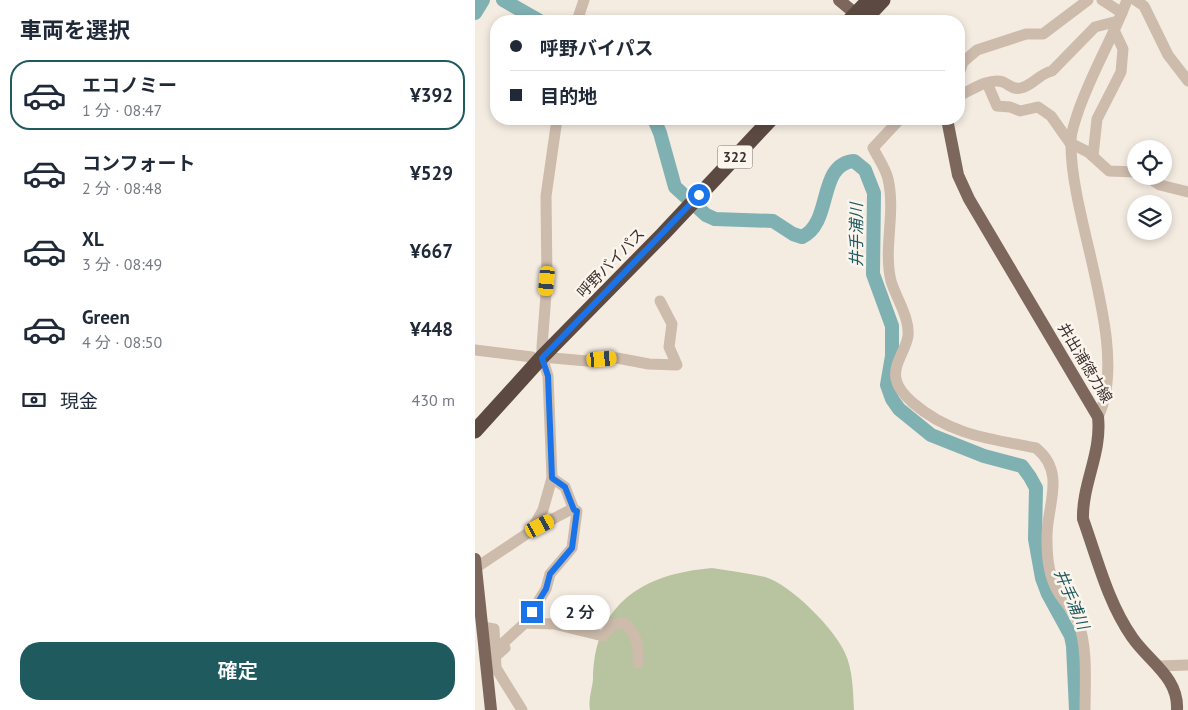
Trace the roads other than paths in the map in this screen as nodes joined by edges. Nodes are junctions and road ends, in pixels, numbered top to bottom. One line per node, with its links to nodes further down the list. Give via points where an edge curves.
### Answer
1 (584, 0): 9 (street)
2 (839, 0): 10 (main road)
3 (869, 0): 11 (highway)
4 (883, 0): 12 (highway)
5 (1088, 0): 14 (street, via 1043,34 1026,34 977,50)
6 (1102, 0): 13 (street)
7 (1127, 0): 13 (street)
8 (1135, 0): 15 (street, via 1144,6 1168,55)
9 (579, 15)
10 (854, 15)
11 (862, 15)
12 (865, 15)
13 (1118, 21): 16 (street, via 1095,27 1052,71 1043,73 1030,85 1020,89 1003,82); 23 (street, via 1084,92); 24 (street, via 1123,49 1121,72 1102,104)
14 (965, 60)
15 (1188, 81)
16 (987, 83): 17 (street); 23 (street, via 997,106 1020,111 1039,107 1051,116)
17 (965, 93)
18 (556, 125): 31 (street, via 547,196 547,281)
19 (753, 125): 28 (highway, 呼野バイパス / 322)
20 (765, 125): 28 (highway, 呼野バイパス / 322)
21 (894, 125): 49 (street, via 873,148 888,178 891,281 907,323 908,335 896,368 896,380 903,395 937,422 973,435 1036,448 1046,456 1054,476 1047,540 1049,560 1057,590 1075,616 1081,635)
22 (948, 125): 33 (main road, 井出浦徳力線, via 958,175 969,199)
23 (1070, 143): 24 (street); 33 (street, via 1073,175 1104,321 1107,381 1105,403)
24 (1093, 156): 25 (street, via 1109,171)
25 (1127, 172)
26 (1160, 185): 27 (street)
27 (1188, 192)
28 (695, 193): 31 (highway, 呼野バイパス / 322)
29 (660, 301): 31 (street, via 672,324 669,347 677,364 649,364 617,358 587,361)
30 (475, 350): 31 (street)
31 (539, 354): 32 (highway, 呼野バイパス / 322); 34 (highway, 呼野バイパス / 322); 35 (street, via 548,376)
32 (475, 417)
33 (1098, 417): 45 (main road, 井出浦徳力線, via 1100,436 1083,506 1083,519 1117,613 1132,638)
34 (475, 431)
35 (552, 478): 36 (street, via 565,487); 37 (street, via 543,510)
36 (574, 510): 37 (street); 40 (street, via 577,511 572,548 550,574 546,589)
37 (531, 530): 38 (street)
38 (476, 563): 39 (main road)
39 (477, 593): 41 (main road)
40 (525, 623): 42 (street, via 503,643 505,648); 43 (street, via 555,624 603,636 613,624 624,623 635,633 639,645)
41 (483, 627): 42 (street, via 493,629); 47 (main road)
42 (495, 656): 48 (street, via 496,668)
43 (638, 663)
44 (1188, 665): 45 (street)
45 (1159, 666): 46 (main road, 井出浦徳力線, via 1173,689)
46 (1174, 709)
47 (491, 710)
48 (522, 710)
49 (1085, 710)

